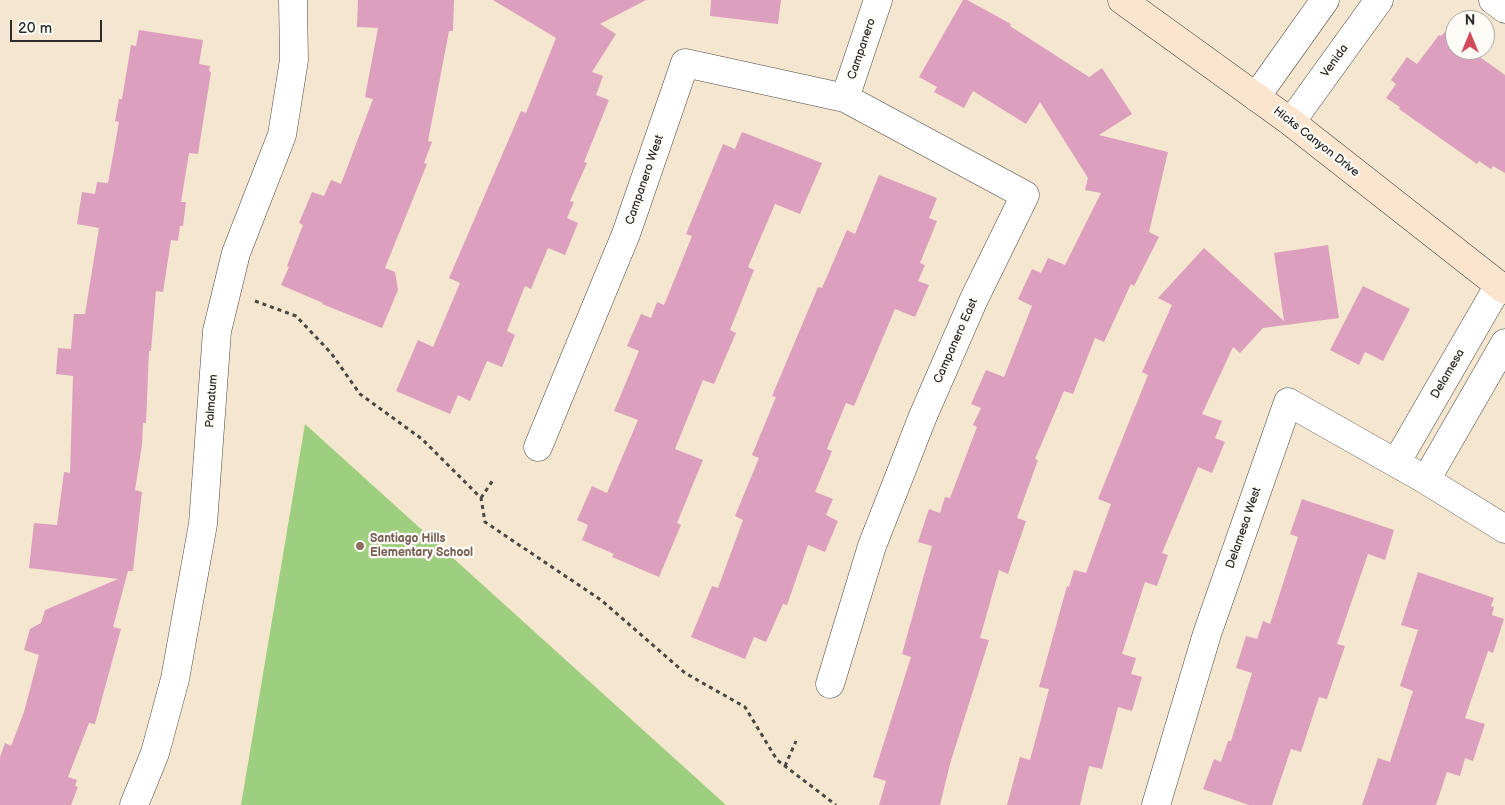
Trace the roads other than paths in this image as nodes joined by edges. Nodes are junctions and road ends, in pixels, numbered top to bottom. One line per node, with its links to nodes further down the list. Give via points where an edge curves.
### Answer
1 (293, 0): 18 (street, Palmatum, via 294,60 282,135 236,252 217,332 203,524 174,679 154,753)
2 (878, 0): 9 (street, Campanero)
3 (1122, 0): 8 (street, Hicks Canyon Drive)
4 (1325, 0): 8 (street)
5 (1493, 0): 7 (street)
6 (1372, 3): 10 (street, Venida)
7 (1505, 9)
8 (1256, 97): 10 (street, Hicks Canyon Drive)
9 (845, 98): 13 (street, Campanero West, via 686,63 626,234); 17 (street, Campanero East, via 1025,196 974,299 923,416 872,546)
10 (1290, 122): 11 (street, Hicks Canyon Drive)
11 (1502, 287): 14 (street, Delamesa)
12 (1505, 343): 15 (street)
13 (538, 447)
14 (1396, 463): 15 (street, Delamesa West); 19 (street, Delamesa West, via 1288,402 1207,634)
15 (1426, 480): 16 (street, Delamesa West)
16 (1505, 528)
17 (830, 684)
18 (134, 805)
19 (1156, 805)

